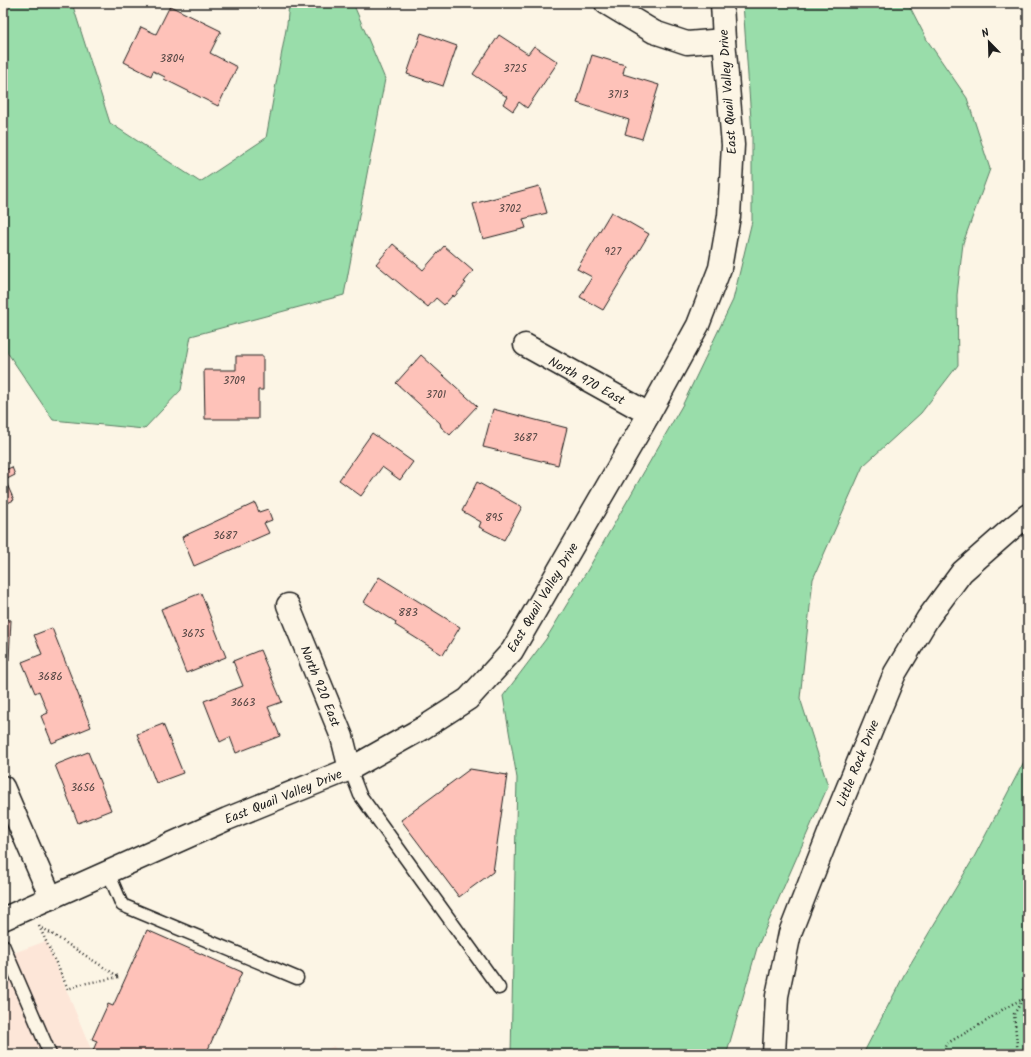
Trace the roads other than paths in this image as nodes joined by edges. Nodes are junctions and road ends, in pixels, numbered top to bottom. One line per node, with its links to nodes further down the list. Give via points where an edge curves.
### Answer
1 (606, 3): 3 (street, via 654,32 687,43)
2 (722, 3): 3 (street, East Quail Valley Drive)
3 (724, 40): 5 (street, East Quail Valley Drive, via 733,145 729,216 720,268 698,325)
4 (525, 345): 5 (street, North 970 East)
5 (649, 414): 8 (street, East Quail Valley Drive, via 512,650 468,699)
6 (1028, 515): 17 (street, Little Rock Drive, via 962,572 928,618 895,673 790,933 777,996)
7 (288, 605): 8 (street, North 920 East, via 342,737)
8 (350, 769): 10 (street, East Quail Valley Drive, via 227,819); 15 (lane, via 360,795)
9 (3, 787): 11 (street)
10 (108, 872): 11 (street, East Quail Valley Drive); 14 (lane, via 122,905)
11 (51, 898): 12 (street, East Quail Valley Drive)
12 (3, 919)
13 (3, 945): 16 (lane)
14 (297, 978)
15 (499, 988)
16 (50, 1054)
17 (774, 1054)

